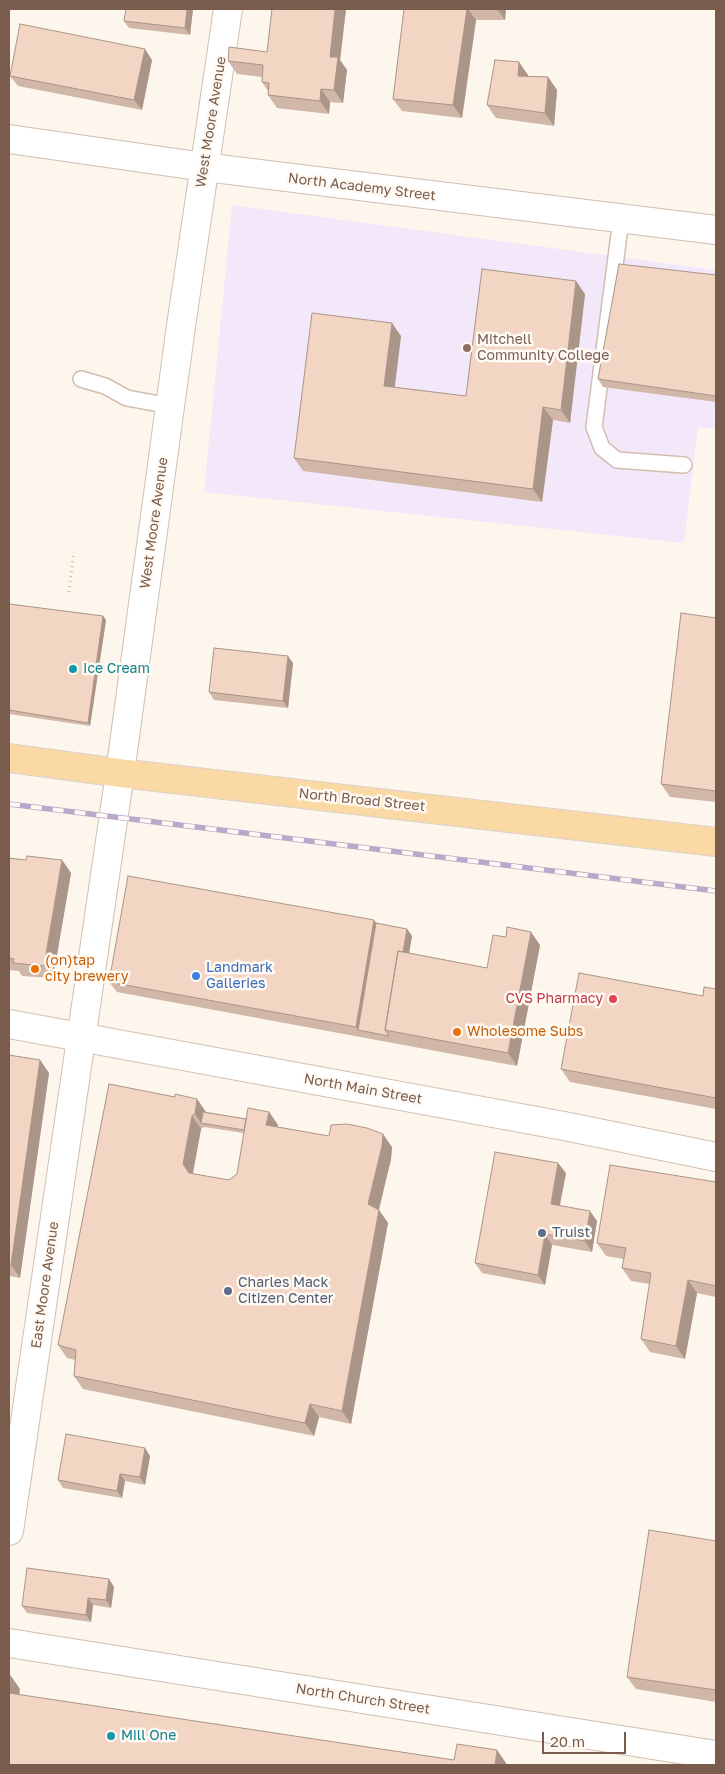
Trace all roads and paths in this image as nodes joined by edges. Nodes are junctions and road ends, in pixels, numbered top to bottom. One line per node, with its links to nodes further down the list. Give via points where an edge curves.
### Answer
1 (228, 9): 3 (street, West Moore Avenue)
2 (9, 139): 3 (street, North Academy Street)
3 (204, 167): 4 (street, North Academy Street); 7 (street, West Moore Avenue)
4 (621, 219): 5 (street, North Academy Street); 8 (lane, via 594,427 602,448 616,460)
5 (716, 230)
6 (81, 379): 7 (lane, via 105,386 127,398)
7 (170, 406): 12 (street, West Moore Avenue)
8 (684, 465)
9 (74, 552): 10 (path)
10 (69, 592)
11 (9, 758): 12 (main road, North Broad Street)
12 (120, 773): 13 (main road, North Broad Street); 15 (street, West Moore Avenue)
13 (716, 842)
14 (9, 1024): 15 (street, North Main Street)
15 (81, 1038): 16 (street, North Main Street); 17 (street, East Moore Avenue)
16 (716, 1157)
17 (9, 1531)
18 (9, 1643): 19 (street, North Church Street)
19 (716, 1755)

